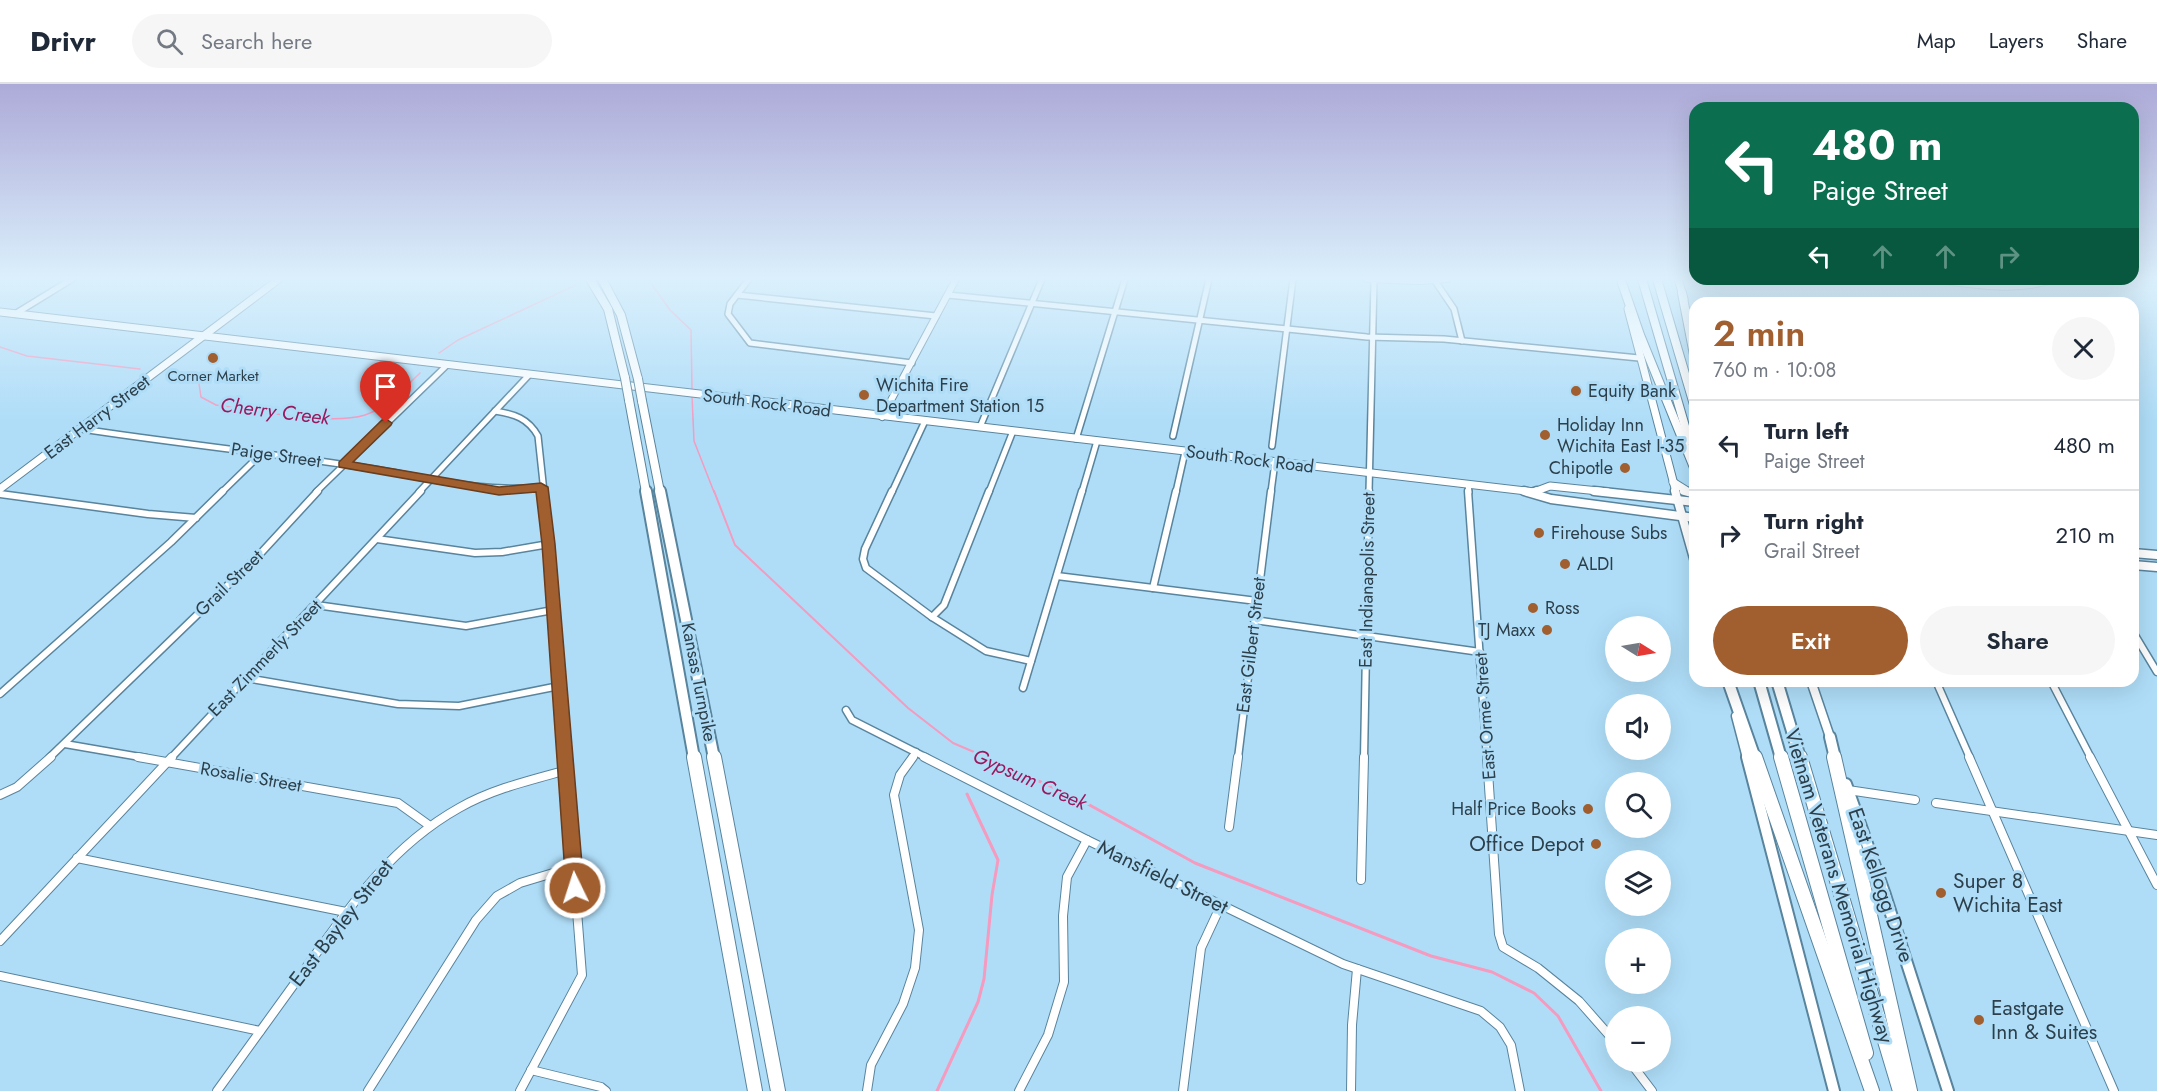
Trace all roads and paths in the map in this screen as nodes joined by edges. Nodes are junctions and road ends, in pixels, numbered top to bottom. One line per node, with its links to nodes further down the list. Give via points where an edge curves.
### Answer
1 (119, 326): 18 (main road, South Rock Road)
2 (218, 326): 18 (main road, East Harry Street)
3 (612, 326): 120 (highway, Kansas Turnpike, bridge, via 625,378)
4 (625, 326): 121 (highway, Kansas Turnpike, bridge)
5 (736, 326): 22 (street, via 748,342 757,345)
6 (931, 326): 22 (street)
7 (1022, 326): 29 (street)
8 (1111, 326): 33 (street)
9 (1197, 326): 32 (street)
10 (1266, 326): 17 (street)
11 (1372, 326): 19 (street, East Indianapolis Street)
12 (1458, 326): 20 (street)
13 (1632, 326): 21 (main road)
14 (1637, 326): 39 (highway)
15 (1656, 326): 34 (highway)
16 (1671, 326): 25 (highway)
17 (1285, 328): 19 (street); 36 (street)
18 (205, 336): 23 (main road, South Rock Road); 30 (main road, East Harry Street)
19 (1372, 337): 20 (street); 42 (street, East Indianapolis Street)
20 (1462, 341): 21 (street)
21 (1639, 358): 44 (main road)
22 (912, 363): 27 (street)
23 (447, 365): 24 (main road, South Rock Road); 41 (street, Grail Street)
24 (529, 375): 26 (street, East Zimmerly Street); 27 (main road, South Rock Road)
25 (1689, 388)
26 (495, 411): 43 (street, East Zimmerly Street); 46 (street, via 514,414 533,426 538,436)
27 (882, 417): 28 (main road, South Rock Road)
28 (925, 421): 29 (main road, South Rock Road); 69 (street, via 863,559 866,568)
29 (980, 427): 31 (main road, South Rock Road)
30 (81, 429): 38 (street, Paige Street); 47 (main road, East Harry Street)
31 (1013, 431): 33 (main road, South Rock Road); 69 (street, via 944,605)
32 (1173, 436)
33 (1076, 439): 35 (main road, South Rock Road)
34 (1689, 440)
35 (1097, 441): 37 (main road, South Rock Road); 64 (street)
36 (1272, 446)
37 (1185, 452): 40 (main road, South Rock Road); 65 (street)
38 (262, 453): 41 (street, Paige Street); 55 (street)
39 (1689, 455)
40 (1275, 462): 42 (main road, South Rock Road); 66 (street, East Gilbert Street)
41 (343, 465): 43 (street, Paige Street); 89 (street, Grail Street, via 260,554)
42 (1369, 473): 45 (main road, South Rock Road); 71 (street, East Indianapolis Street)
43 (430, 481): 46 (street, Paige Street, via 499,491); 57 (street, East Zimmerly Street)
44 (1673, 482): 50 (main road); 52 (main road)
45 (1468, 484): 48 (main road, South Rock Road); 73 (street, East Orme Street)
46 (541, 487): 59 (street)
47 (0, 489)
48 (1534, 492): 52 (main road, South Rock Road, via 1550,486); 53 (main road, South Rock Road, via 1551,499)
49 (0, 494): 55 (street)
50 (1689, 494)
51 (1689, 498): 52 (main road, South Rock Road)
52 (1677, 499): 53 (main road)
53 (1682, 516): 54 (main road, South Rock Road); 56 (main road)
54 (1689, 517)
55 (196, 518): 86 (street)
56 (1688, 536): 58 (main road)
57 (377, 539): 59 (street, via 475,553); 67 (street, East Zimmerly Street)
58 (1689, 540)
59 (549, 544): 68 (street)
60 (2139, 554): 61 (main road)
61 (2157, 555)
62 (2139, 566): 63 (main road)
63 (2157, 567)
64 (1057, 576): 65 (street); 74 (street)
65 (1154, 588): 66 (street)
66 (1257, 601): 70 (street, East Gilbert Street)
67 (316, 604): 68 (street, via 466,626); 76 (street, East Zimmerly Street)
68 (553, 610): 77 (street)
69 (932, 617): 74 (street, via 986,651)
70 (1254, 620): 71 (street); 99 (street, East Gilbert Street)
71 (1366, 635): 73 (street); 105 (street, East Indianapolis Street)
72 (2139, 642): 75 (street)
73 (1480, 652): 113 (street, East Orme Street, via 1503,947 1538,968 1579,1001)
74 (1031, 661): 85 (street)
75 (2157, 672)
76 (246, 678): 77 (street, via 398,704 459,706); 91 (street, East Zimmerly Street)
77 (559, 686): 92 (street)
78 (1729, 687): 128 (main road)
79 (1730, 687): 129 (highway)
80 (1761, 687): 129 (highway, Vietnam Veterans Memorial Highway)
81 (1779, 687): 130 (highway, Vietnam Veterans Memorial Highway)
82 (1813, 687): 88 (main road, East Kellogg Drive)
83 (1939, 687): 97 (street)
84 (2054, 687): 100 (street)
85 (1023, 688)
86 (0, 694)
87 (846, 710): 90 (street, Mansfield Street, via 852,720)
88 (1830, 737): 93 (main road, East Kellogg Drive); 131 (highway)
89 (65, 744): 91 (street, Rosalie Street); 94 (street, Grail Street, via 17,787)
90 (916, 752): 102 (street, Mansfield Street); 122 (street, via 900,775 894,795 919,930 915,968 903,1004 871,1065)
91 (166, 762): 98 (street, Rosalie Street, via 398,803); 103 (street, East Zimmerly Street)
92 (567, 770): 98 (street, East Bayley Street, via 502,788); 104 (street)
93 (1848, 789): 95 (street); 132 (main road, East Kellogg Drive)
94 (2, 795)
95 (1915, 800)
96 (1936, 803): 97 (street)
97 (1992, 811): 100 (street); 133 (street)
98 (430, 826): 108 (street, East Bayley Street, via 386,861)
99 (1229, 827)
100 (2129, 831): 101 (street); 106 (street)
101 (2157, 836)
102 (1087, 840): 107 (street, Mansfield Street); 123 (street, via 1067,877 1064,982 1048,1035)
103 (78, 858): 108 (street); 109 (street, East Zimmerly Street)
104 (573, 867): 114 (street, via 582,975); 117 (street, via 520,883 498,896 476,920)
105 (1360, 880)
106 (2157, 885)
107 (1221, 905): 110 (street, Mansfield Street); 124 (street, via 1201,948)
108 (346, 912): 112 (street, East Bayley Street)
109 (0, 941)
110 (1357, 969): 125 (street); 126 (street, Mansfield Street, via 1481,1011 1500,1027 1511,1045)
111 (0, 976): 112 (street)
112 (260, 1031): 116 (street, East Bayley Street)
113 (1605, 1031)
114 (531, 1070): 118 (street); 119 (street)
115 (1638, 1072): 127 (street)
116 (217, 1091)
117 (368, 1091)
118 (520, 1091)
119 (606, 1091)
120 (755, 1091)
121 (778, 1091)
122 (867, 1091)
123 (1019, 1091)
124 (1183, 1091)
125 (1351, 1091)
126 (1520, 1091)
127 (1652, 1091)
128 (1834, 1091)
129 (1874, 1091)
130 (1900, 1091)
131 (1910, 1091)
132 (1948, 1091)
133 (2114, 1091)

